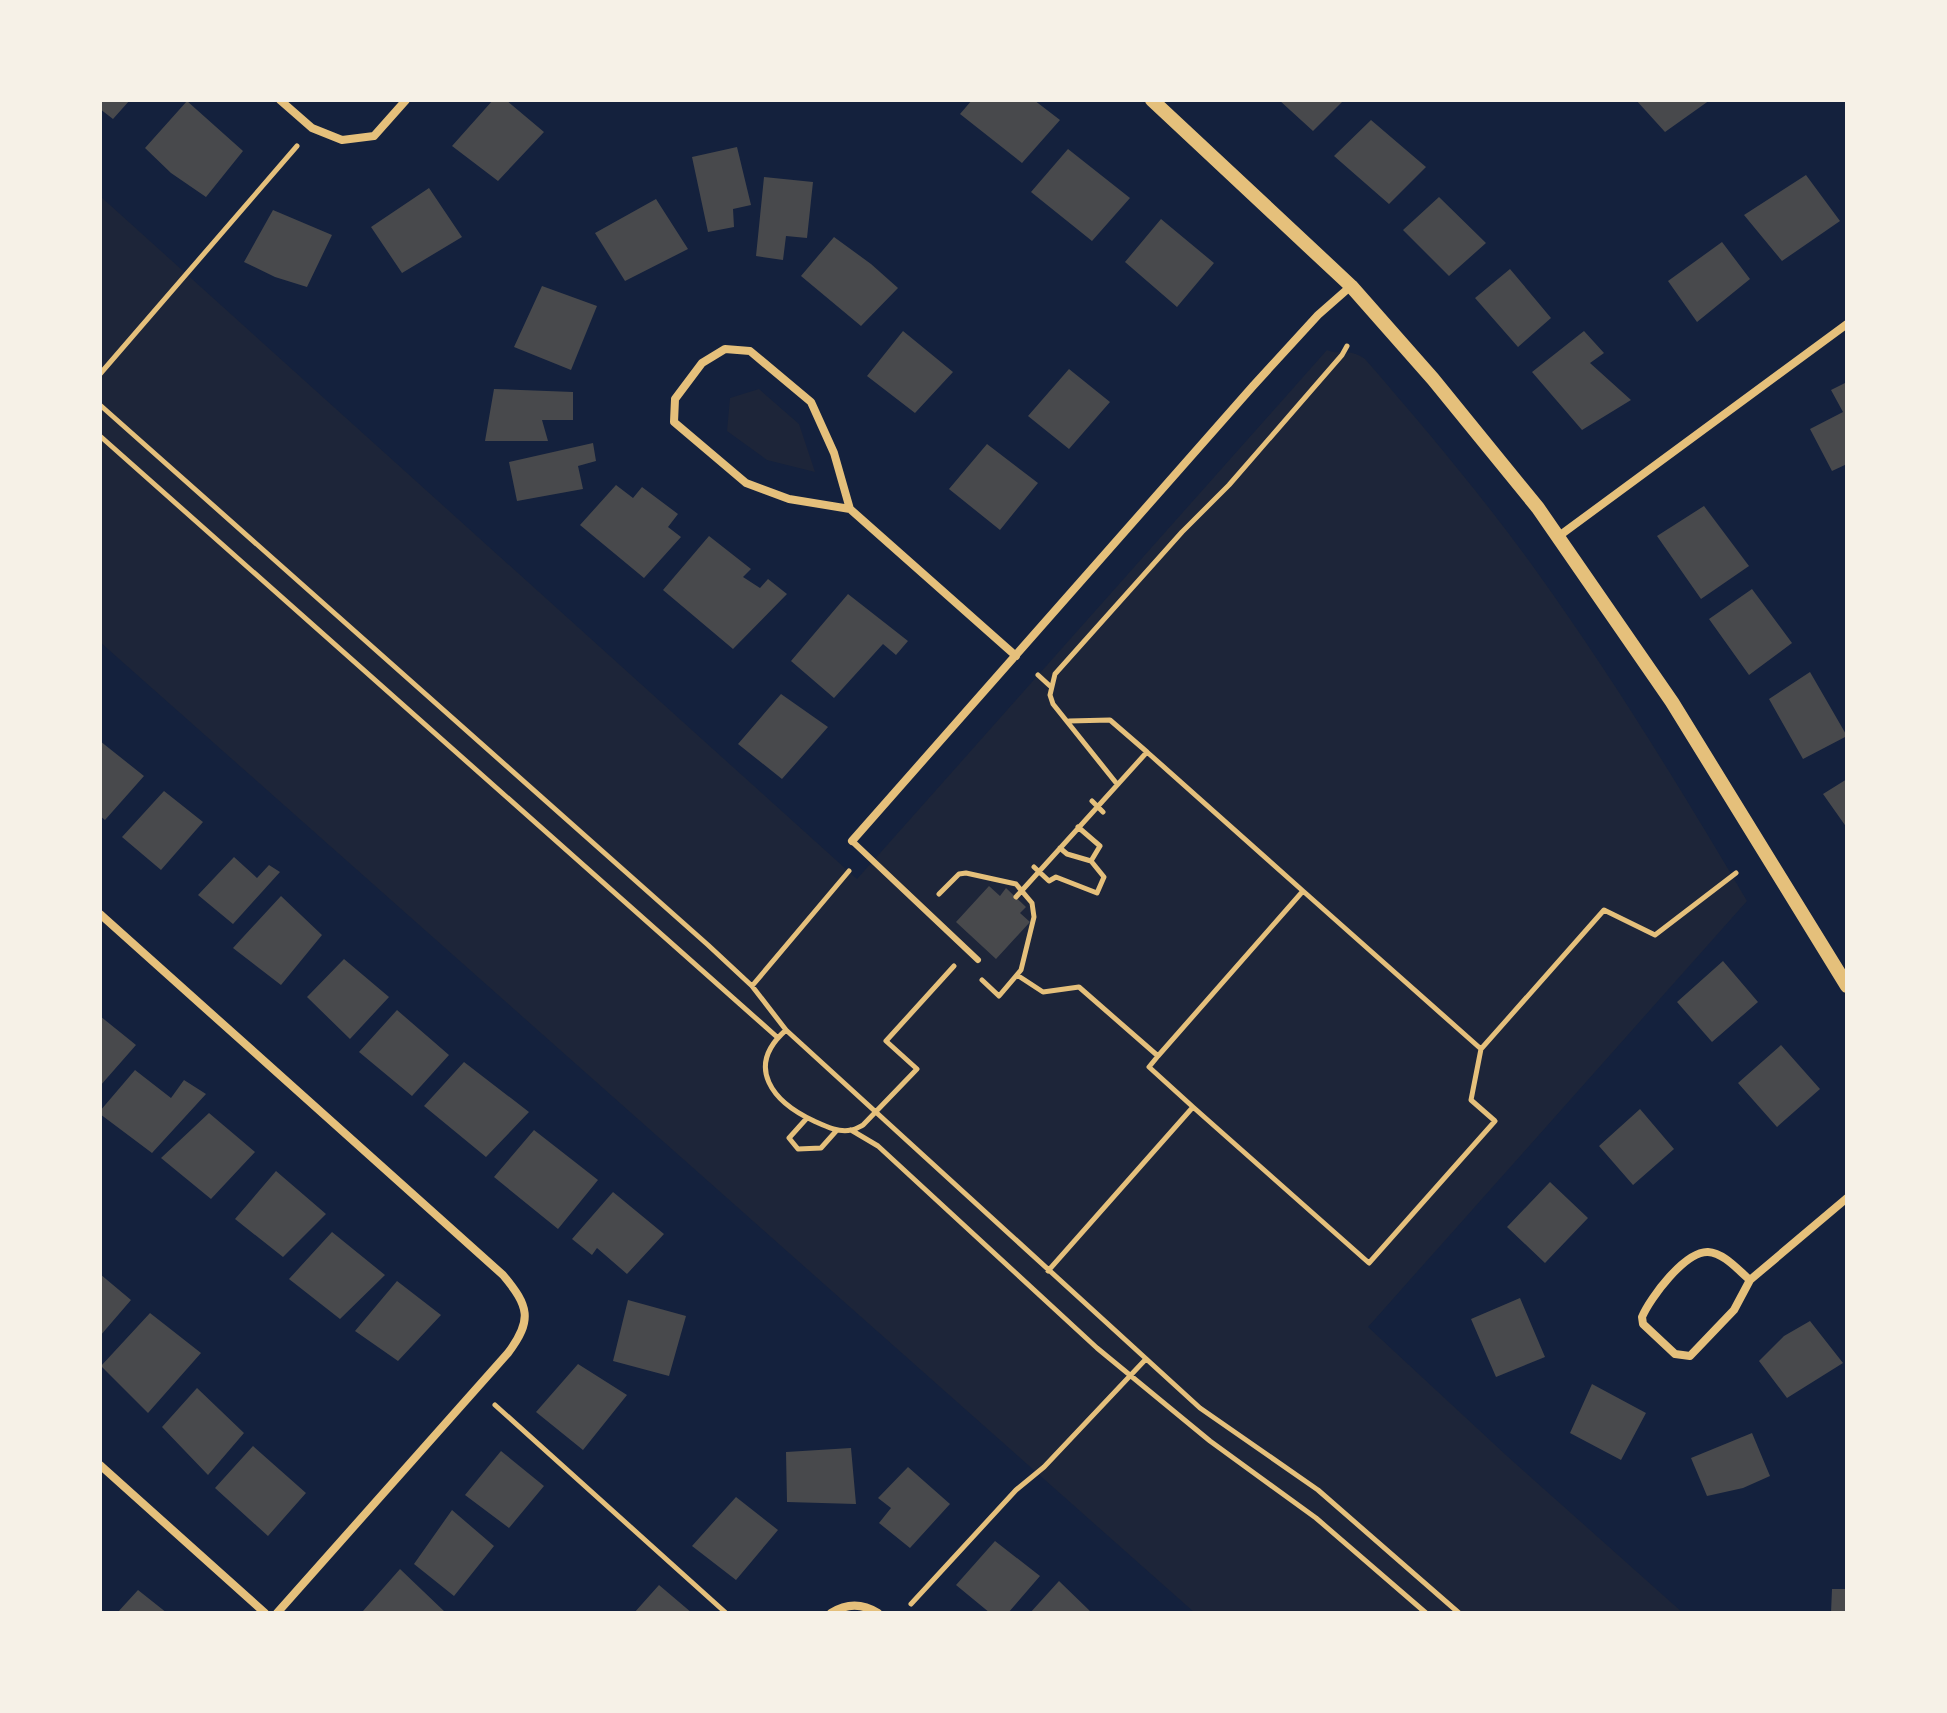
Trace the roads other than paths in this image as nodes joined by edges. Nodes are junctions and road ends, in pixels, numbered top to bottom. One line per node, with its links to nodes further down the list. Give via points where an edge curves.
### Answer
1 (280, 100): 2 (street, via 312,128 342,140 374,136)
2 (406, 100)
3 (1152, 100): 4 (street)
4 (1351, 286): 7 (street); 8 (street, via 1253,386)
5 (1847, 324): 7 (street)
6 (850, 509): 6 (street, via 789,499 746,483 674,422 675,399 702,363 725,349 750,351 811,402 834,453); 8 (street)
7 (1559, 536): 12 (street, via 1672,702)
8 (1016, 656): 9 (street)
9 (852, 841): 11 (lane)
10 (100, 914): 17 (street, via 503,1275 524,1306 522,1334 508,1353)
11 (978, 960)
12 (1847, 986)
13 (1847, 1198): 14 (street)
14 (1750, 1280): 14 (street, via 1718,1255 1706,1252 1689,1258 1646,1307 1643,1324 1675,1354 1690,1356 1734,1310)
15 (100, 1465): 16 (street)
16 (265, 1613)
17 (277, 1613)
18 (831, 1613): 19 (street, via 857,1604)
19 (878, 1613)

